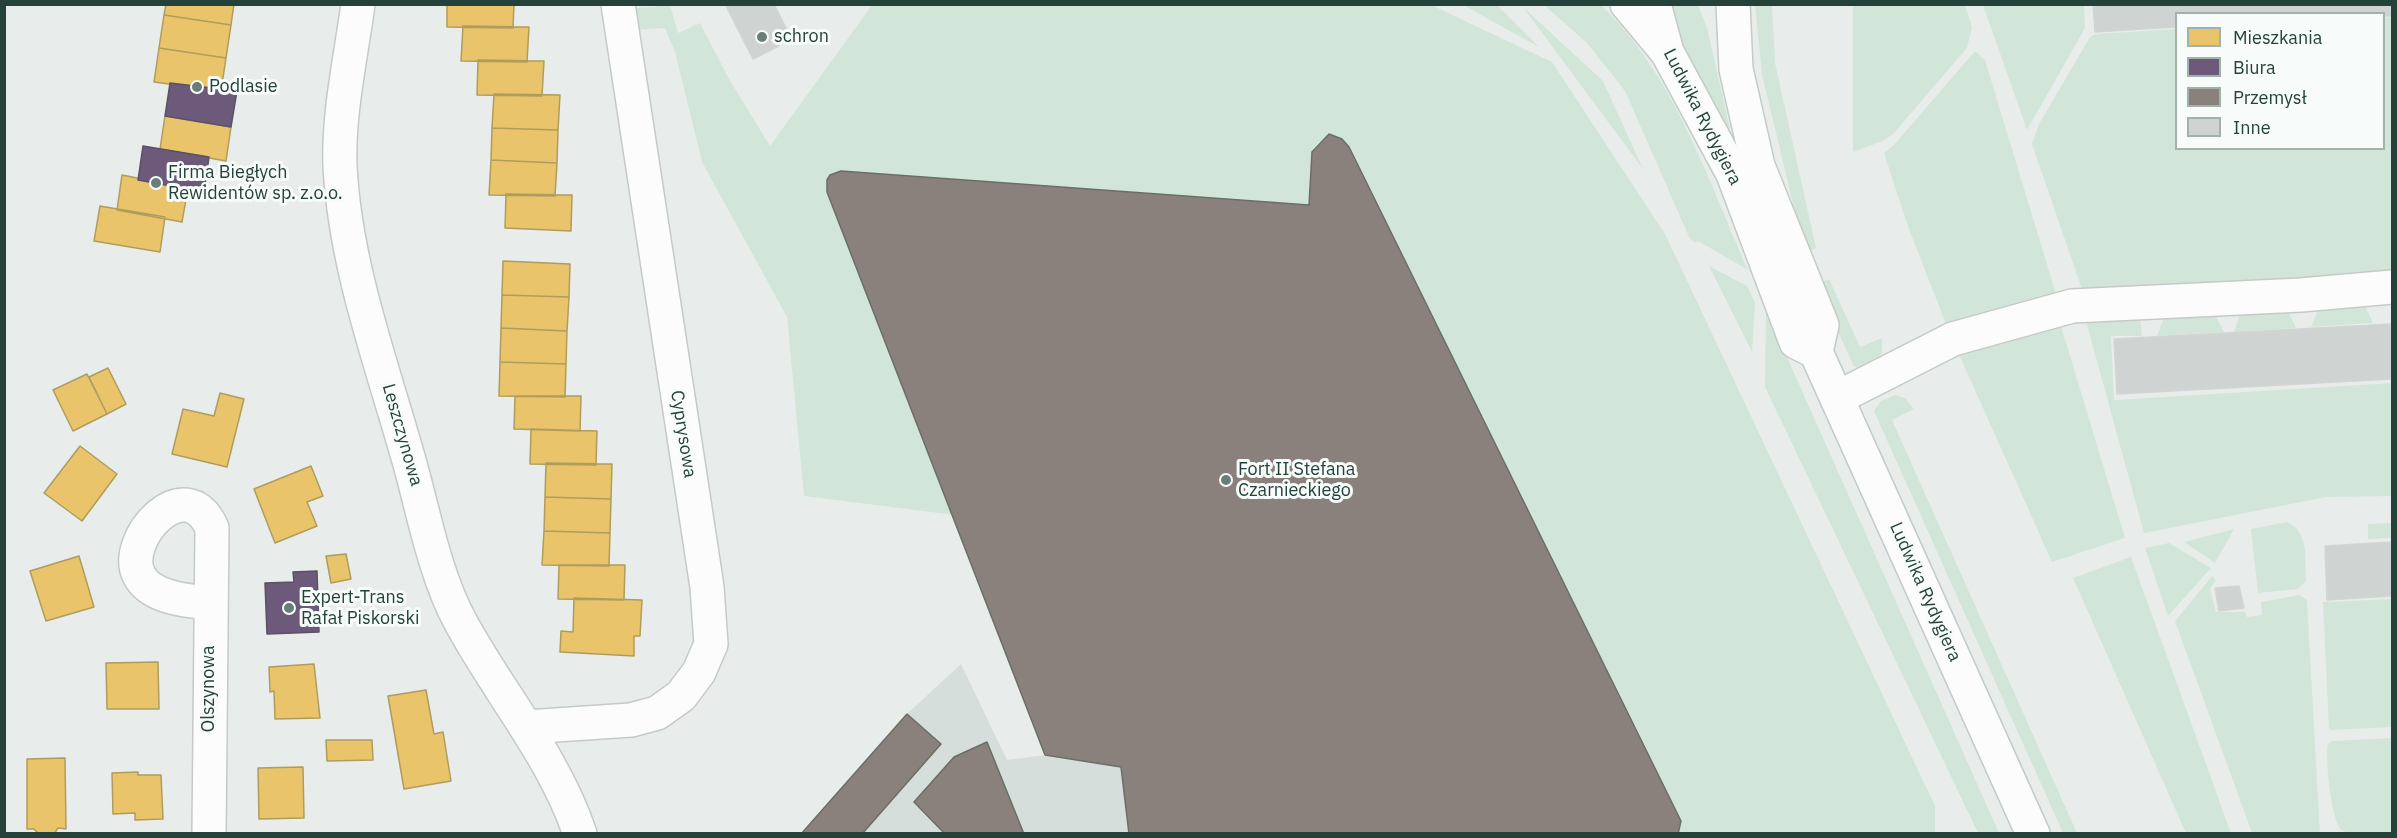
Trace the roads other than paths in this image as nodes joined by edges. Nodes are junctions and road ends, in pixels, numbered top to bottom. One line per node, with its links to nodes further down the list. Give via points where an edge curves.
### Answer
1 (358, 4): 13 (street, Leszczynowa, via 340,163 343,212 354,266 437,560 459,619)
2 (618, 4): 13 (street, Cyprysowa, via 707,587 711,644 699,672 681,696 657,714 631,720)
3 (1627, 4): 7 (street)
4 (1654, 4): 7 (street, Ludwika Rydygiera)
5 (1715, 4): 8 (street)
6 (1733, 4): 8 (street, Ludwika Rydygiera)
7 (1667, 52): 10 (street, Ludwika Rydygiera, via 1733,174 1796,342)
8 (1736, 69): 10 (street, Ludwika Rydygiera, via 1758,166 1822,325)
9 (2392, 287): 11 (street, via 2072,306 1953,339)
10 (1816, 352): 11 (street, Ludwika Rydygiera)
11 (1837, 398): 16 (street, Ludwika Rydygiera)
12 (209, 603): 12 (street, Olszynowa, via 183,601 139,576 135,564 143,537 162,512 174,506 185,504 207,515 212,528); 14 (street, Olszynowa)
13 (526, 728): 15 (street, Leszczynowa, via 573,812)
14 (209, 834)
15 (580, 834)
16 (2033, 834)

